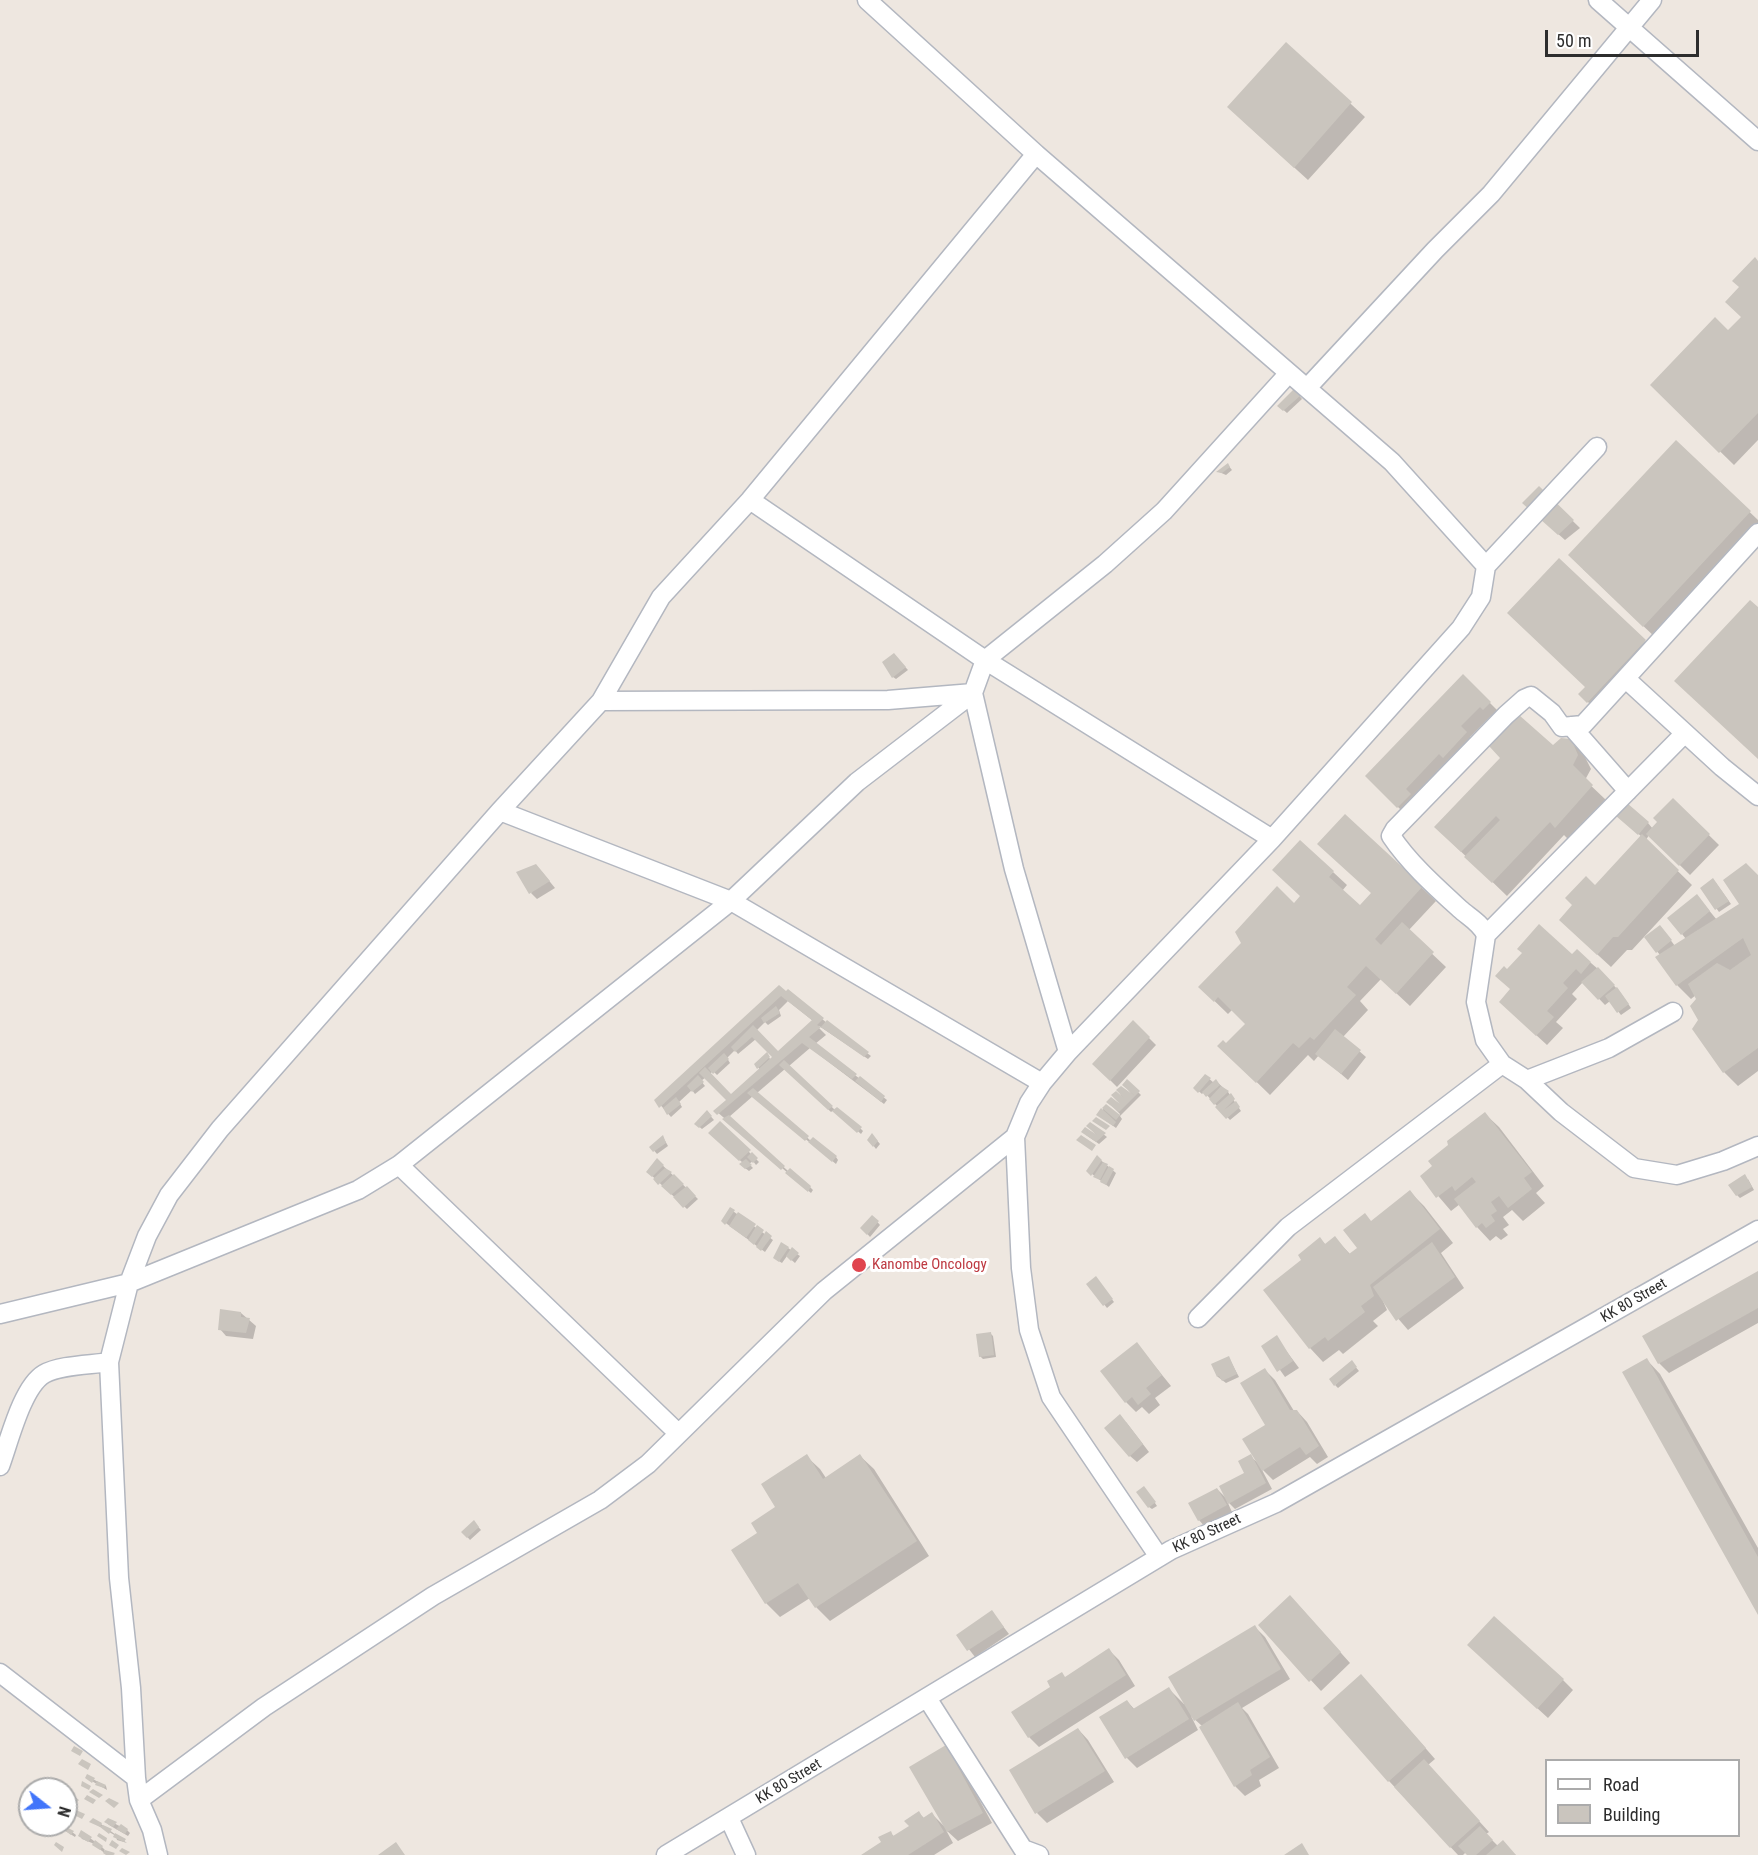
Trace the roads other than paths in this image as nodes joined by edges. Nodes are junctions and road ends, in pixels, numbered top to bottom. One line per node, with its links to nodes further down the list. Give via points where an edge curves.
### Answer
1 (867, 0): 6 (street)
2 (1598, 0): 4 (street)
3 (1652, 0): 4 (street)
4 (1627, 27): 5 (street); 8 (street, via 1491,194)
5 (1758, 141)
6 (1036, 153): 7 (street); 10 (street)
7 (1289, 373): 8 (street); 13 (street, via 1164,511)
8 (1307, 388): 12 (street, via 1392,462)
9 (1597, 447): 12 (street)
10 (750, 500): 13 (street); 16 (street, via 661,597)
11 (1758, 533): 14 (street)
12 (1486, 566): 22 (street, via 1481,597 1461,628)
13 (985, 660): 15 (street); 22 (street)
14 (1626, 679): 17 (street, via 1583,725); 18 (street)
15 (973, 693): 16 (street, via 888,700); 23 (street, via 857,783); 26 (street, via 1014,869)
16 (601, 701): 21 (street)
17 (1571, 726): 19 (street); 24 (street, via 1562,726 1531,696 1524,699 1391,836 1483,927)
18 (1685, 733): 19 (street); 20 (street)
19 (1628, 791): 24 (street)
20 (1758, 796)
21 (500, 811): 23 (street); 34 (street, via 219,1129 169,1195 147,1236)
22 (1272, 839): 26 (street)
23 (731, 902): 29 (street); 32 (street)
24 (1486, 935): 27 (street, via 1476,1002 1485,1040)
25 (1673, 1012): 28 (street, via 1609,1048)
26 (1068, 1052): 29 (street)
27 (1502, 1064): 28 (street); 36 (street, via 1288,1227)
28 (1527, 1080): 31 (street, via 1561,1112 1634,1168 1677,1176)
29 (1042, 1083): 30 (street)
30 (1015, 1137): 38 (street, via 824,1291); 40 (street, via 1021,1268 1029,1330 1051,1397)
31 (1758, 1146)
32 (399, 1165): 34 (street, via 358,1190); 38 (street)
33 (1758, 1230): 40 (street, KK 80 Street, via 1276,1503)
34 (129, 1283): 35 (street); 37 (street)
35 (0, 1314)
36 (1198, 1318)
37 (109, 1362): 39 (street, via 43,1375 27,1393); 43 (street, via 119,1578)
38 (678, 1433): 44 (street, via 648,1464 600,1500 423,1603 264,1707)
39 (0, 1466)
40 (1159, 1557): 42 (street, KK 80 Street)
41 (1, 1675): 43 (street)
42 (927, 1698): 45 (street, KK 80 Street); 49 (street, via 1023,1849)
43 (136, 1778): 44 (street)
44 (140, 1800): 46 (street)
45 (729, 1818): 47 (street, KK 80 Street); 48 (street)
46 (158, 1855)
47 (666, 1855)
48 (746, 1855)
49 (1039, 1855)

